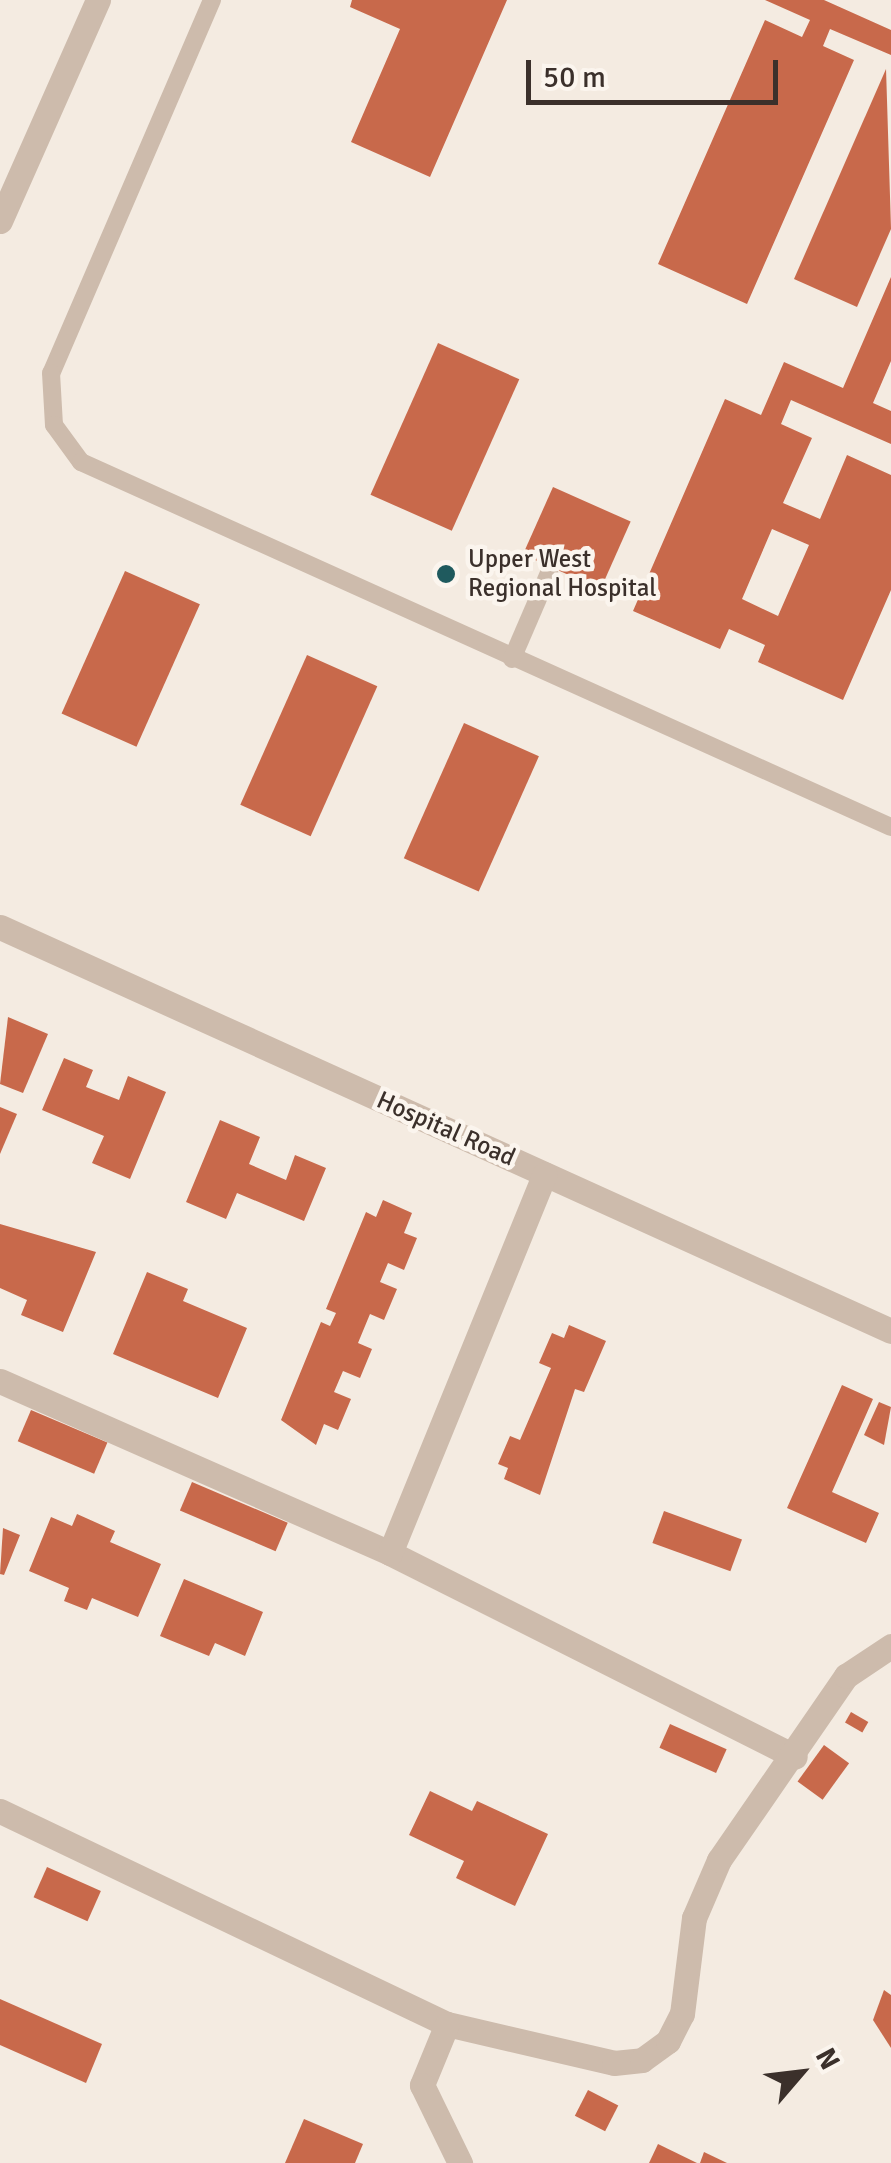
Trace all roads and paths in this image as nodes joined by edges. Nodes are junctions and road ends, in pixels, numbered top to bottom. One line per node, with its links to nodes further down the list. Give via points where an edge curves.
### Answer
1 (98, 0): 3 (street)
2 (212, 0): 5 (lane, via 68,325 51,373 54,424 81,462 130,490)
3 (0, 222)
4 (548, 573): 5 (lane)
5 (512, 659): 6 (lane)
6 (891, 828)
7 (0, 928): 8 (street, Hospital Road)
8 (545, 1174): 9 (street, Hospital Road); 11 (street)
9 (891, 1332)
10 (0, 1380): 11 (street)
11 (390, 1552): 13 (street)
12 (891, 1646): 13 (street, via 846,1676)
13 (795, 1757): 15 (street, via 705,1884 682,2014 668,2041 642,2060 614,2063)
14 (0, 1811): 15 (street)
15 (447, 2024): 16 (street, via 422,2085)
16 (460, 2163)

